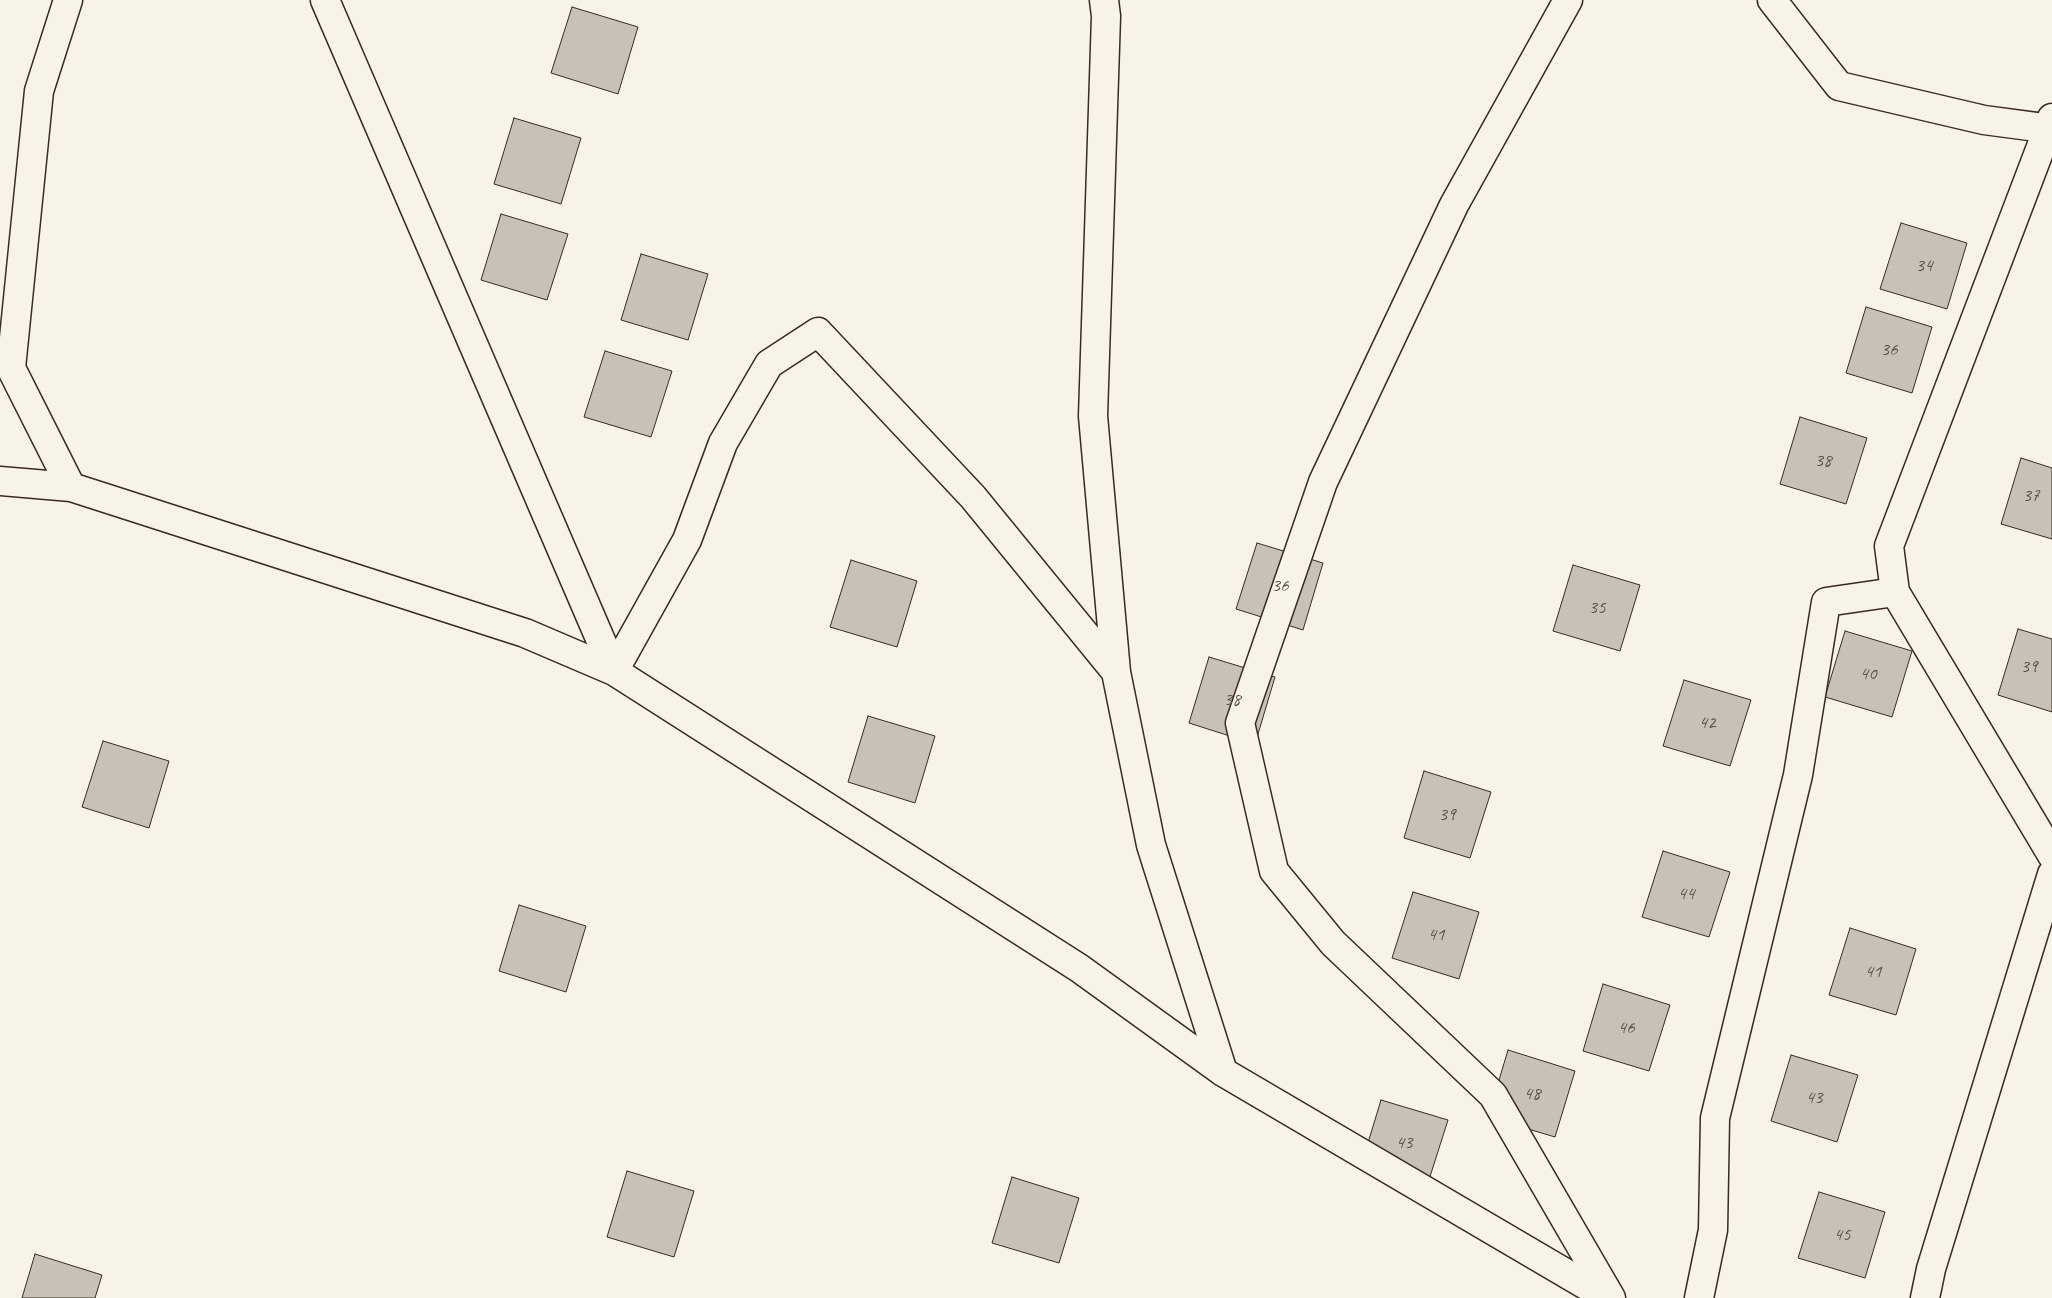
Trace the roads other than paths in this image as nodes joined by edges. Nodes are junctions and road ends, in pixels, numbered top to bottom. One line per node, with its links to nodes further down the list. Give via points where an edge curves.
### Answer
1 (68, 0): 8 (lane, via 39,91 11,368)
2 (325, 0): 10 (lane)
3 (1104, 0): 11 (lane, via 1093,416)
4 (1568, 0): 15 (lane, via 1454,204 1323,482 1240,723 1274,870 1333,943 1493,1095)
5 (1772, 0): 6 (lane, via 1839,86 1984,120)
6 (2051, 125): 9 (lane, via 1889,546)
7 (0, 481): 8 (lane)
8 (70, 487): 10 (lane, via 525,633)
9 (1896, 592): 12 (lane); 16 (lane, via 1826,602 1798,775 1715,1118 1712,1230)
10 (614, 671): 11 (lane, via 687,540 724,443 769,364 818,332 973,497); 14 (lane, via 1079,968)
11 (1116, 672): 14 (lane, via 1152,844)
12 (2052, 856)
13 (2052, 874): 17 (lane, via 1931,1269)
14 (1223, 1072): 15 (lane)
15 (1610, 1298)
16 (1699, 1298)
17 (1926, 1298)

